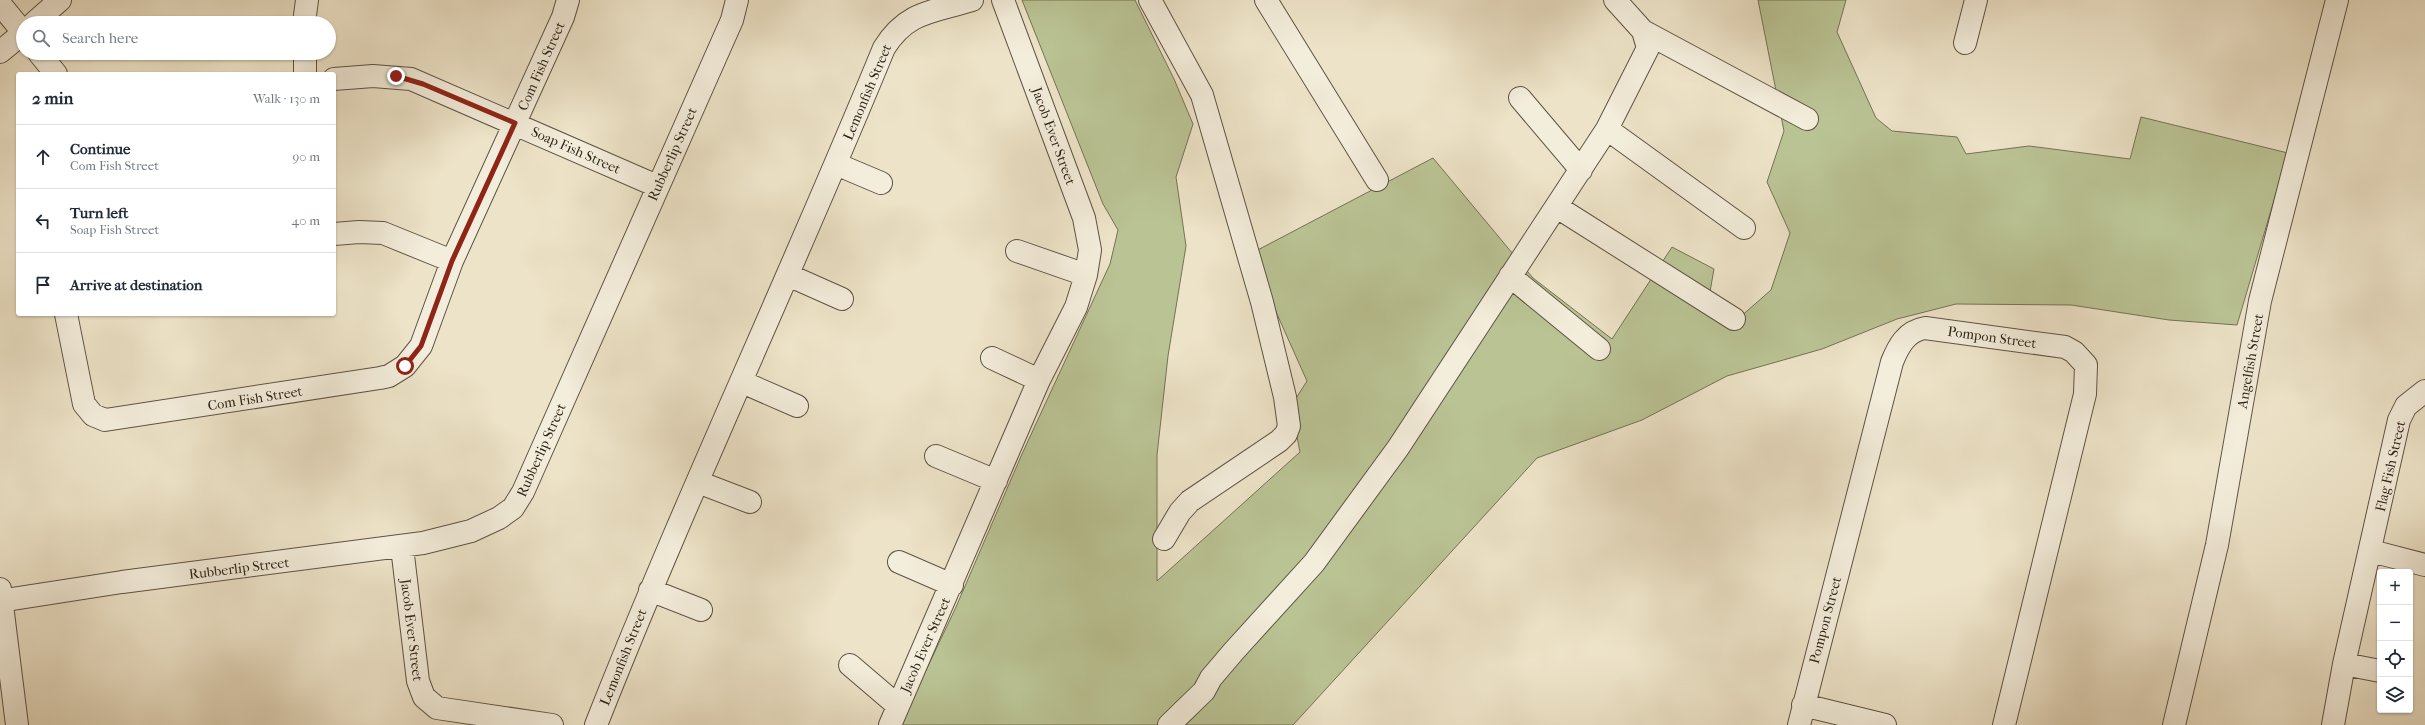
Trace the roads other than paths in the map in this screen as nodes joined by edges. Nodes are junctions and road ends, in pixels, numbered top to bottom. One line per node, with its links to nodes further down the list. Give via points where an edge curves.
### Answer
1 (60, 0): 13 (street)
2 (307, 0): 14 (street)
3 (568, 0): 27 (street, Com Fish Street, via 564,17)
4 (737, 0): 33 (street, Rubberlip Street, via 732,20)
5 (972, 0): 29 (street, Lemonfish Street, via 913,18 896,31 884,48)
6 (1003, 0): 40 (street, Jacob Ever Street, via 1084,218 1090,250)
7 (1150, 0): 55 (street, via 1202,95 1262,302 1285,397 1289,426 1279,441 1190,501 1180,512)
8 (1266, 0): 31 (street)
9 (1615, 0): 16 (street)
10 (1976, 0): 18 (street)
11 (2336, 0): 75 (street, Angelfish Street, via 2260,301 2217,545)
12 (0, 4): 15 (street)
13 (42, 16)
14 (305, 16)
15 (16, 24)
16 (1643, 31): 26 (street); 28 (street, via 1648,48)
17 (16, 39): 19 (street)
18 (1965, 43)
19 (0, 52)
20 (45, 60): 22 (street)
21 (304, 60): 23 (street)
22 (54, 72)
23 (305, 72)
24 (336, 79): 27 (street, Soap Fish Street, via 373,76 410,79)
25 (1520, 98): 30 (street)
26 (1807, 119)
27 (515, 123): 33 (street, Soap Fish Street); 38 (street, Com Fish Street)
28 (1607, 129): 30 (street); 35 (street)
29 (836, 164): 32 (street); 39 (street, Lemonfish Street)
30 (1581, 170): 34 (street)
31 (1377, 180)
32 (881, 183)
33 (657, 186): 56 (street, Rubberlip Street, via 523,492 513,508 471,531)
34 (1557, 207): 41 (street); 44 (street)
35 (1744, 228)
36 (336, 234): 38 (street, via 383,233)
37 (1017, 251): 40 (street)
38 (452, 261): 43 (street, Com Fish Street, via 419,350 405,366 389,376 113,420 93,415 84,404)
39 (788, 275): 42 (street); 48 (street, Lemonfish Street)
40 (1086, 275): 47 (street, Jacob Ever Street, via 1076,307)
41 (1510, 276): 45 (street); 72 (street, via 1398,448 1314,563 1234,651 1211,678 1204,691)
42 (842, 299)
43 (66, 316)
44 (1734, 319)
45 (1599, 349)
46 (992, 358): 47 (street)
47 (1039, 380): 52 (street, Jacob Ever Street)
48 (742, 382): 50 (street); 53 (street, Lemonfish Street)
49 (2425, 391): 57 (street, Flag Fish Street, via 2406,406 2399,420)
50 (797, 406)
51 (936, 456): 52 (street)
52 (996, 481): 60 (street, Jacob Ever Street)
53 (698, 482): 54 (street); 61 (street, Lemonfish Street)
54 (750, 502)
55 (1164, 539)
56 (402, 547): 62 (street, Rubberlip Street); 70 (street, Jacob Ever Street, via 418,681 429,704 446,711 480,713)
57 (2371, 552): 59 (street); 65 (street, Flag Fish Street)
58 (899, 562): 60 (street, Jacob Ever Street)
59 (2425, 565)
60 (952, 585): 68 (street, Jacob Ever Street)
61 (650, 590): 63 (street); 71 (street, Lemonfish Street)
62 (1, 597): 69 (street)
63 (701, 610)
64 (850, 664): 68 (street, Jacob Ever Street)
65 (2344, 664): 66 (street); 76 (street, Flag Fish Street)
66 (2377, 670)
67 (1801, 715): 73 (street, Pompon Street); 74 (street, Pompon Street, via 1892,362 1906,337 1918,329 1931,329 2065,347 2083,359 2087,372 2085,394)
68 (894, 716)
69 (17, 725)
70 (552, 725)
71 (596, 725)
72 (1169, 725)
73 (1885, 725)
74 (2004, 725)
75 (2174, 725)
76 (2333, 725)

